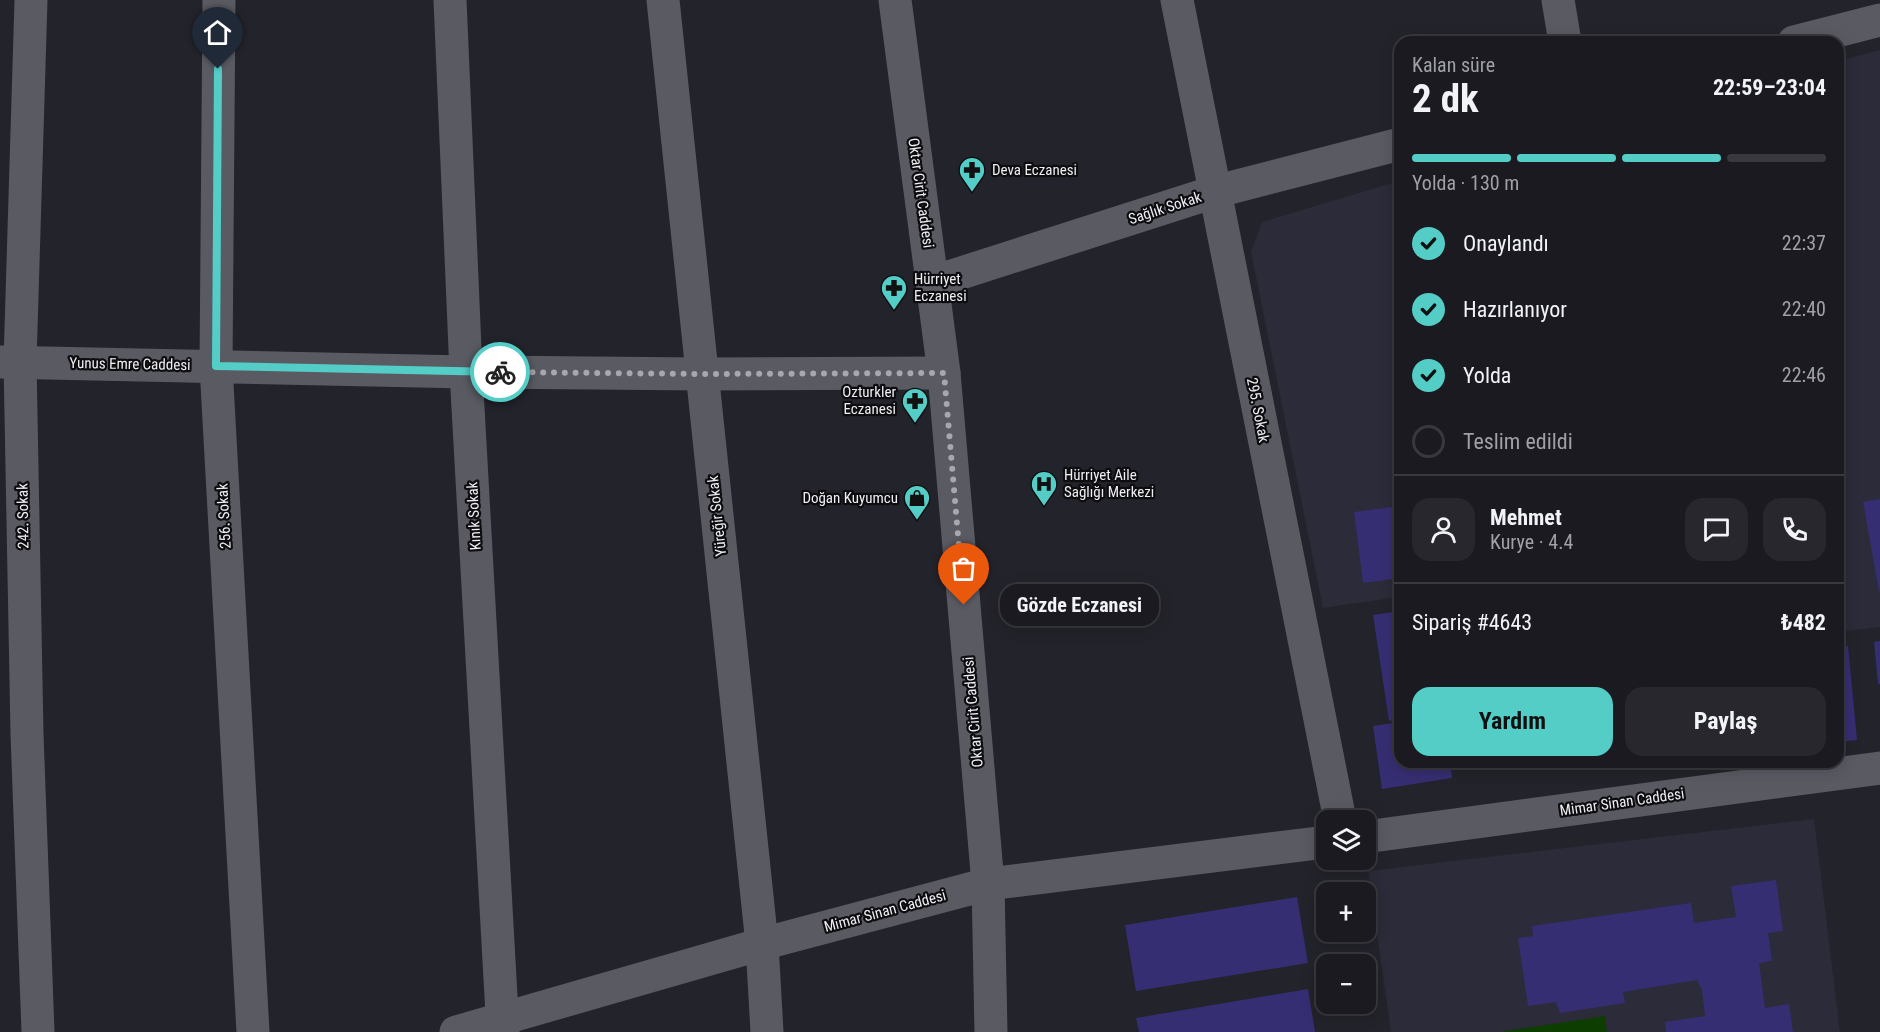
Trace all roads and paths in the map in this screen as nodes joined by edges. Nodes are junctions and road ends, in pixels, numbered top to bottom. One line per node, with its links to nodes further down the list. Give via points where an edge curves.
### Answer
1 (32, 0): 14 (street, 242. Sokak)
2 (219, 0): 15 (street, 256. Sokak)
3 (450, 0): 16 (street, Kınık Sokak)
4 (663, 0): 18 (street, Yüreğir Sokak)
5 (896, 0): 13 (street, Oktar Cirit Caddesi)
6 (1177, 0): 12 (street, 295. Sokak)
7 (1558, 0): 9 (street)
8 (1880, 20): 10 (street)
9 (1564, 36)
10 (1817, 36)
11 (1394, 146): 12 (street, Sağlık Sokak)
12 (1214, 192): 13 (street, Sağlık Sokak); 20 (street, 295. Sokak)
13 (933, 282): 17 (street, Oktar Cirit Caddesi)
14 (10, 362): 15 (street, Yunus Emre Caddesi); 26 (street, 242. Sokak)
15 (216, 366): 16 (street, Yunus Emre Caddesi); 27 (street, 256. Sokak)
16 (466, 372): 18 (street, Yunus Emre Caddesi); 25 (street, Kınık Sokak)
17 (944, 373): 18 (street, Yunus Emre Caddesi); 23 (street, Oktar Cirit Caddesi)
18 (702, 374): 24 (street, Yüreğir Sokak)
19 (1880, 768): 21 (street, Mimar Sinan Caddesi)
20 (1338, 810)
21 (1376, 836)
22 (1316, 843): 23 (street, Mimar Sinan Caddesi)
23 (988, 884): 24 (street, Mimar Sinan Caddesi); 30 (street, Oktar Cirit Caddesi)
24 (762, 944): 25 (street, Mimar Sinan Caddesi); 29 (street, Yüreğir Sokak)
25 (502, 1026): 28 (street, Mimar Sinan Caddesi)
26 (38, 1032)
27 (253, 1032)
28 (456, 1032)
29 (767, 1032)
30 (991, 1032)

